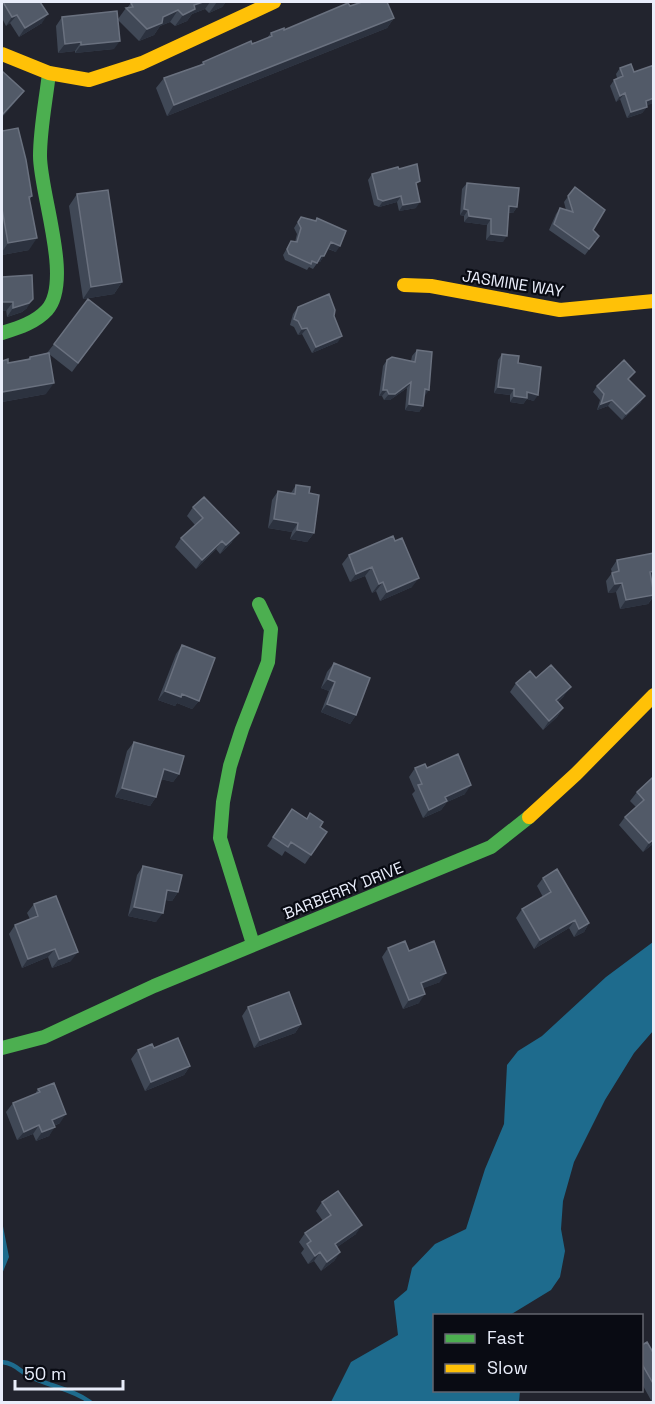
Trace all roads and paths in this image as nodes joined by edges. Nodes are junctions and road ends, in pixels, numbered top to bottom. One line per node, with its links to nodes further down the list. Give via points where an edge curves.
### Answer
1 (274, 2): 3 (street, via 142,63 89,80)
2 (2, 54): 3 (street)
3 (49, 73): 6 (street, via 40,158 57,285 48,309 29,324)
4 (404, 285): 5 (street, JASMINE WAY, via 431,286 560,310)
5 (654, 302)
6 (2, 333)
7 (259, 603): 9 (street, via 271,631 269,665 237,742 220,823 220,838)
8 (654, 695): 9 (street, BARBERRY DRIVE, via 562,787 491,847)
9 (254, 944): 10 (street, BARBERRY DRIVE, via 44,1037)
10 (2, 1048)

